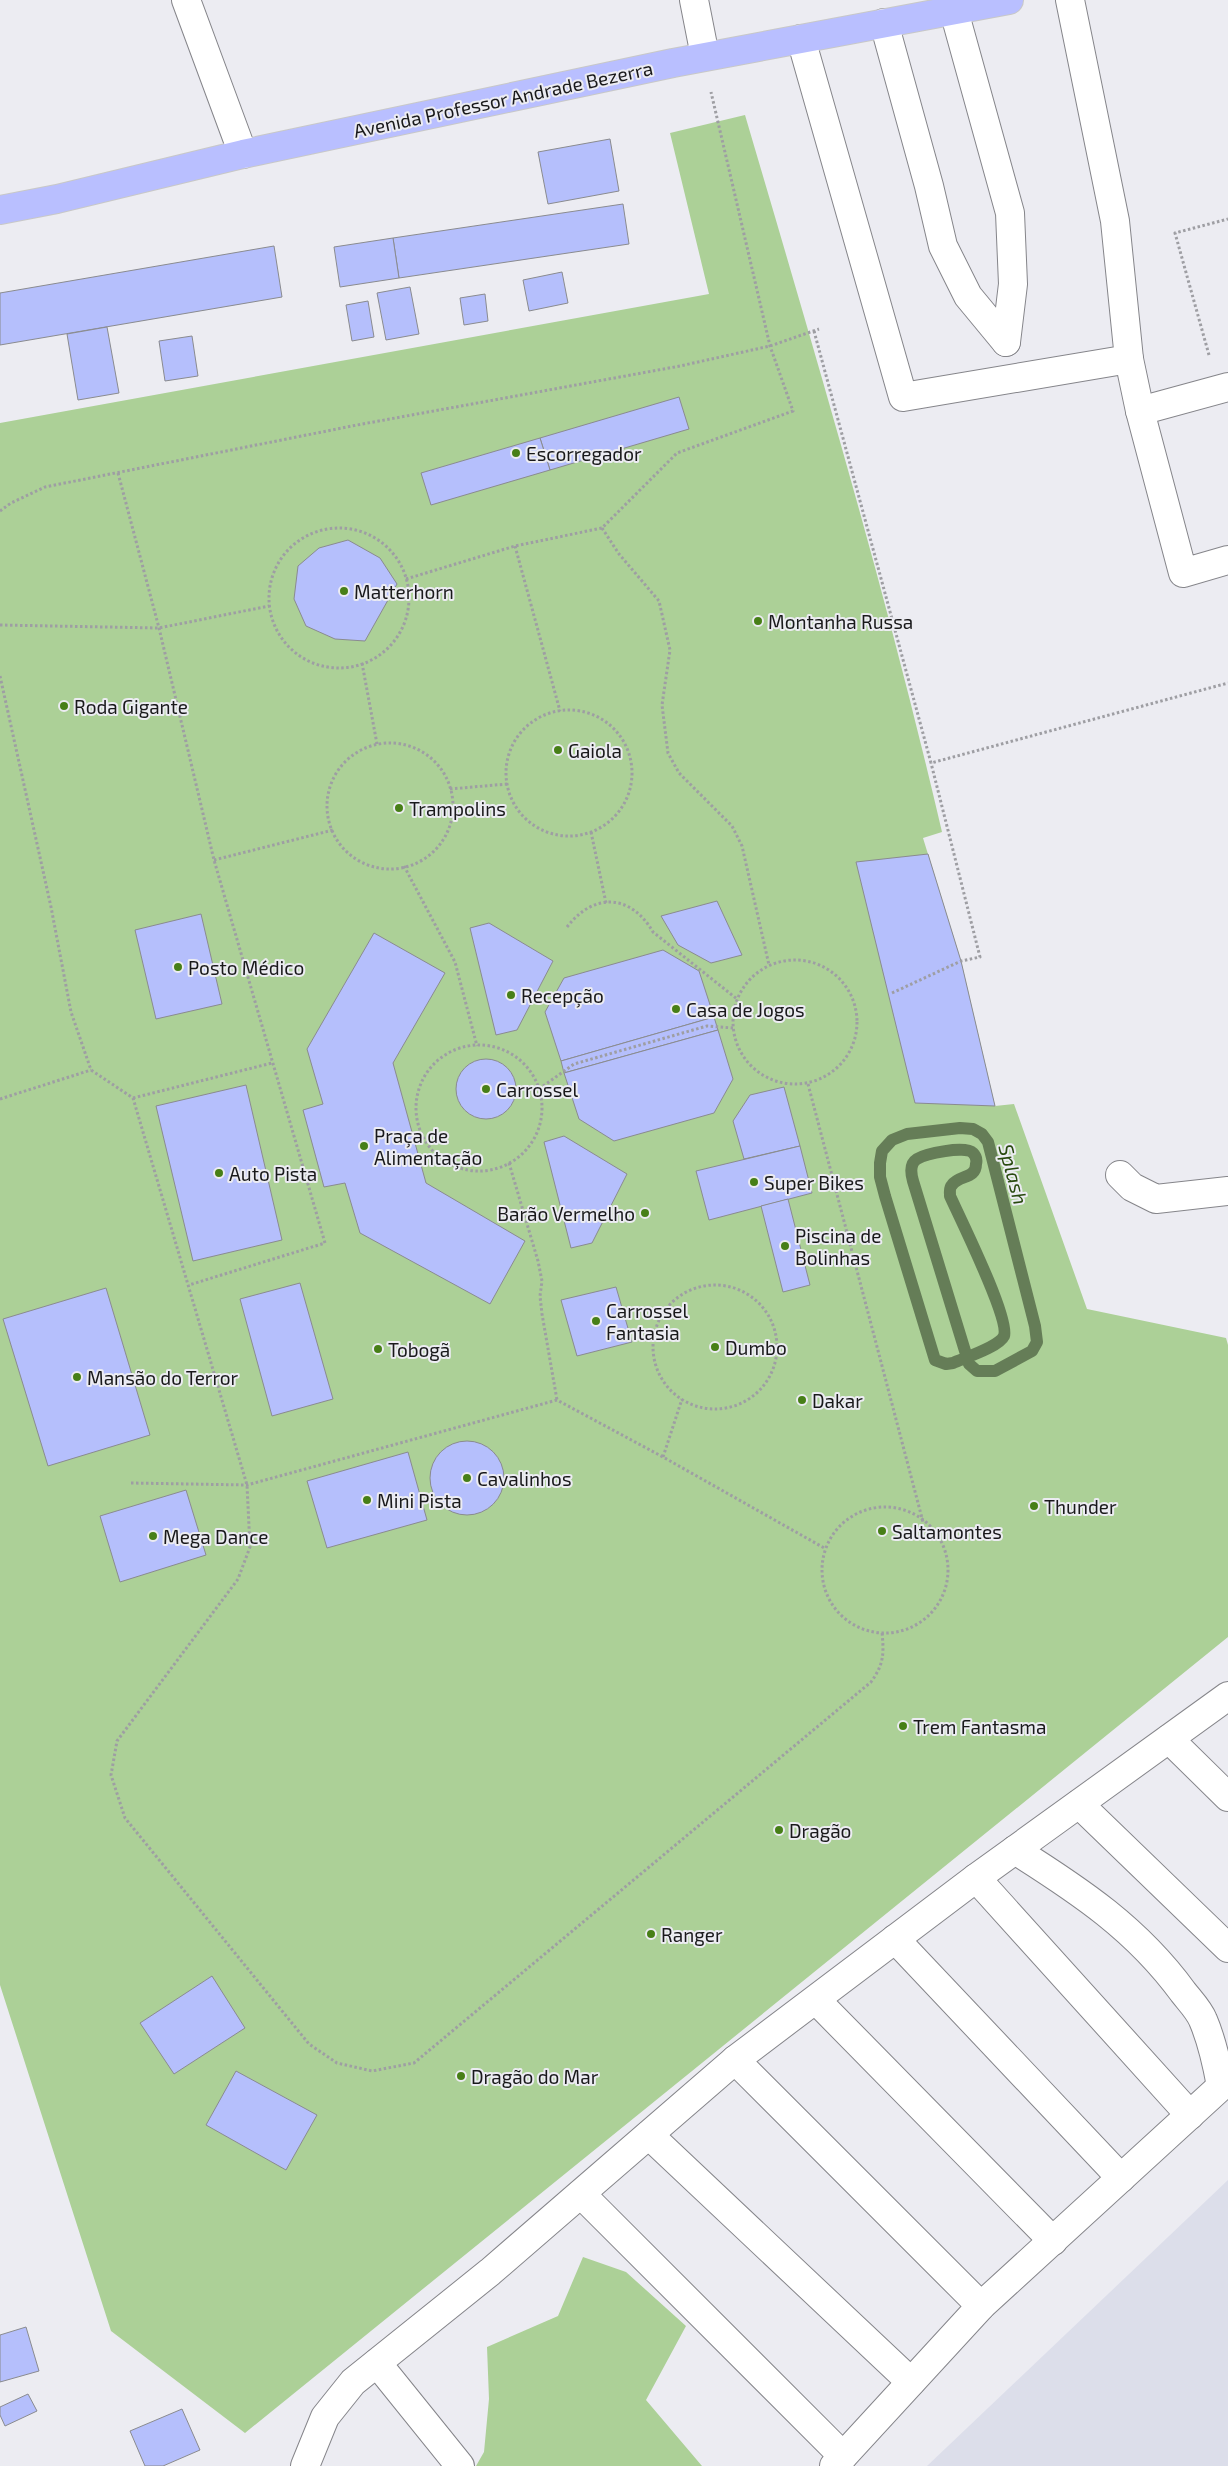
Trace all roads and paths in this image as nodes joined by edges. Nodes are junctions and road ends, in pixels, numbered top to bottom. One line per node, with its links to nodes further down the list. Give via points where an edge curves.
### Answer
1 (186, 0): 9 (street)
2 (694, 0): 8 (street)
3 (1009, 0): 5 (main road, Avenida Professor Andrade Bezerra)
4 (1070, 0): 15 (street, via 1115,221)
5 (954, 11): 6 (main road, Avenida Professor Andrade Bezerra); 6 (street, via 1010,213 1013,284 1006,342 968,296 943,246)
6 (884, 23): 7 (main road, Avenida Professor Andrade Bezerra)
7 (801, 38): 8 (main road, Avenida Professor Andrade Bezerra); 15 (street, via 903,397)
8 (705, 56): 9 (main road, Avenida Professor Andrade Bezerra); 14 (path, via 713,109)
9 (243, 154): 10 (main road, Avenida Professor Andrade Bezerra)
10 (0, 210)
11 (1228, 219): 16 (path, via 1175,233)
12 (819, 329): 13 (path)
13 (814, 331): 14 (path); 32 (path)
14 (770, 346): 18 (path); 20 (path, via 792,411 677,453)
15 (1129, 359): 17 (street)
16 (1223, 389): 17 (street)
17 (1140, 411): 22 (street, via 1182,573)
18 (118, 473): 19 (path, via 45,487); 26 (path)
19 (0, 511)
20 (602, 528): 21 (path); 41 (path, via 619,554 659,601 670,650 662,705 668,753 679,774 732,826 742,846)
21 (515, 546): 23 (path); 30 (path)
22 (1228, 560)
23 (406, 580): 24 (path, via 399,562 372,536 354,529 316,531 299,540 274,569 269,587); 27 (path, via 409,599 406,617 398,634 386,649)
24 (269, 606): 26 (path); 27 (path, via 284,641 298,654 333,668)
25 (0, 625): 26 (path)
26 (159, 628): 37 (path)
27 (362, 663): 31 (path)
28 (0, 676): 47 (path, via 52,907 71,1012)
29 (1228, 683): 32 (path)
30 (560, 711): 33 (path, via 529,724 518,736 506,768); 36 (path, via 593,715 608,723 628,750 632,783 626,799 618,813)
31 (377, 744): 34 (path, via 402,744 419,750 434,762); 35 (path, via 350,758 337,771 329,787 327,805)
32 (931, 763): 42 (path, via 980,957)
33 (507, 784): 34 (path); 36 (path, via 511,799 530,823 560,835)
34 (450, 789): 38 (path, via 453,810 441,843 429,856)
35 (333, 830): 37 (path); 38 (path, via 336,840 362,863 379,868)
36 (591, 832): 39 (path)
37 (214, 860): 46 (path)
38 (404, 866): 45 (path, via 455,962)
39 (606, 902): 40 (path, via 586,908); 43 (path, via 625,904 637,911 653,932)
40 (568, 927)
41 (769, 965): 43 (path, via 756,973); 48 (path, via 788,960 816,964 839,977 851,992 858,1026 847,1060 819,1081)
42 (892, 993)
43 (737, 999): 44 (path)
44 (733, 1028): 48 (path, via 742,1056 753,1069 768,1079 785,1084); 49 (path, via 707,1026 574,1064)
45 (477, 1046): 49 (path, via 509,1053 522,1062); 52 (path, via 444,1056 431,1067 417,1098 416,1116 430,1148 443,1160 476,1171)
46 (272, 1063): 50 (path); 55 (path, via 325,1243)
47 (91, 1070): 50 (path); 51 (path)
48 (808, 1084): 61 (path)
49 (539, 1089): 52 (path, via 542,1118 538,1132 531,1144)
50 (133, 1098): 55 (path)
51 (0, 1099)
52 (509, 1163): 57 (path, via 542,1281 542,1314)
53 (1120, 1175): 54 (street, via 1132,1187 1156,1198)
54 (1228, 1191)
55 (189, 1285): 60 (path)
56 (682, 1399): 56 (path, via 704,1408 722,1409 754,1396 766,1384 778,1351 777,1334 770,1316 744,1291 726,1285 691,1288 662,1312 652,1346 654,1365 661,1381); 58 (path)
57 (557, 1400): 58 (path); 60 (path)
58 (663, 1457): 62 (path)
59 (131, 1483): 60 (path)
60 (247, 1484): 63 (path, via 250,1547 238,1578 117,1741 112,1774 125,1818 309,2044 337,2063 372,2071 414,2062 871,1682 880,1670 884,1654)
61 (923, 1522): 62 (path, via 914,1514 897,1508 860,1512 832,1535); 63 (path, via 940,1540 946,1557 948,1575 944,1592 924,1620 909,1628)
62 (826, 1549): 63 (path, via 822,1569 824,1588 831,1604 857,1626)
63 (882, 1632)
64 (1228, 1696): 65 (street)
65 (1169, 1739): 66 (street); 67 (street)
66 (1228, 1797)
67 (1079, 1804): 68 (street); 71 (street)
68 (1015, 1850): 69 (street); 74 (street, via 1078,1889 1127,1930 1174,1980 1202,2018)
69 (976, 1878): 70 (street); 75 (street)
70 (895, 1939): 72 (street); 77 (street)
71 (1228, 1948)
72 (816, 2000): 73 (street); 79 (street)
73 (735, 2060): 76 (street); 80 (street)
74 (1225, 2083): 75 (street)
75 (1190, 2115): 77 (street)
76 (649, 2135): 78 (street); 82 (street)
77 (1121, 2178): 79 (street)
78 (581, 2194): 81 (street); 83 (street)
79 (1052, 2241): 80 (street)
80 (981, 2306): 82 (street)
81 (377, 2363): 84 (street, via 353,2382 325,2417); 85 (street)
82 (911, 2382): 83 (street)
83 (838, 2461)
84 (304, 2466)
85 (460, 2466)

